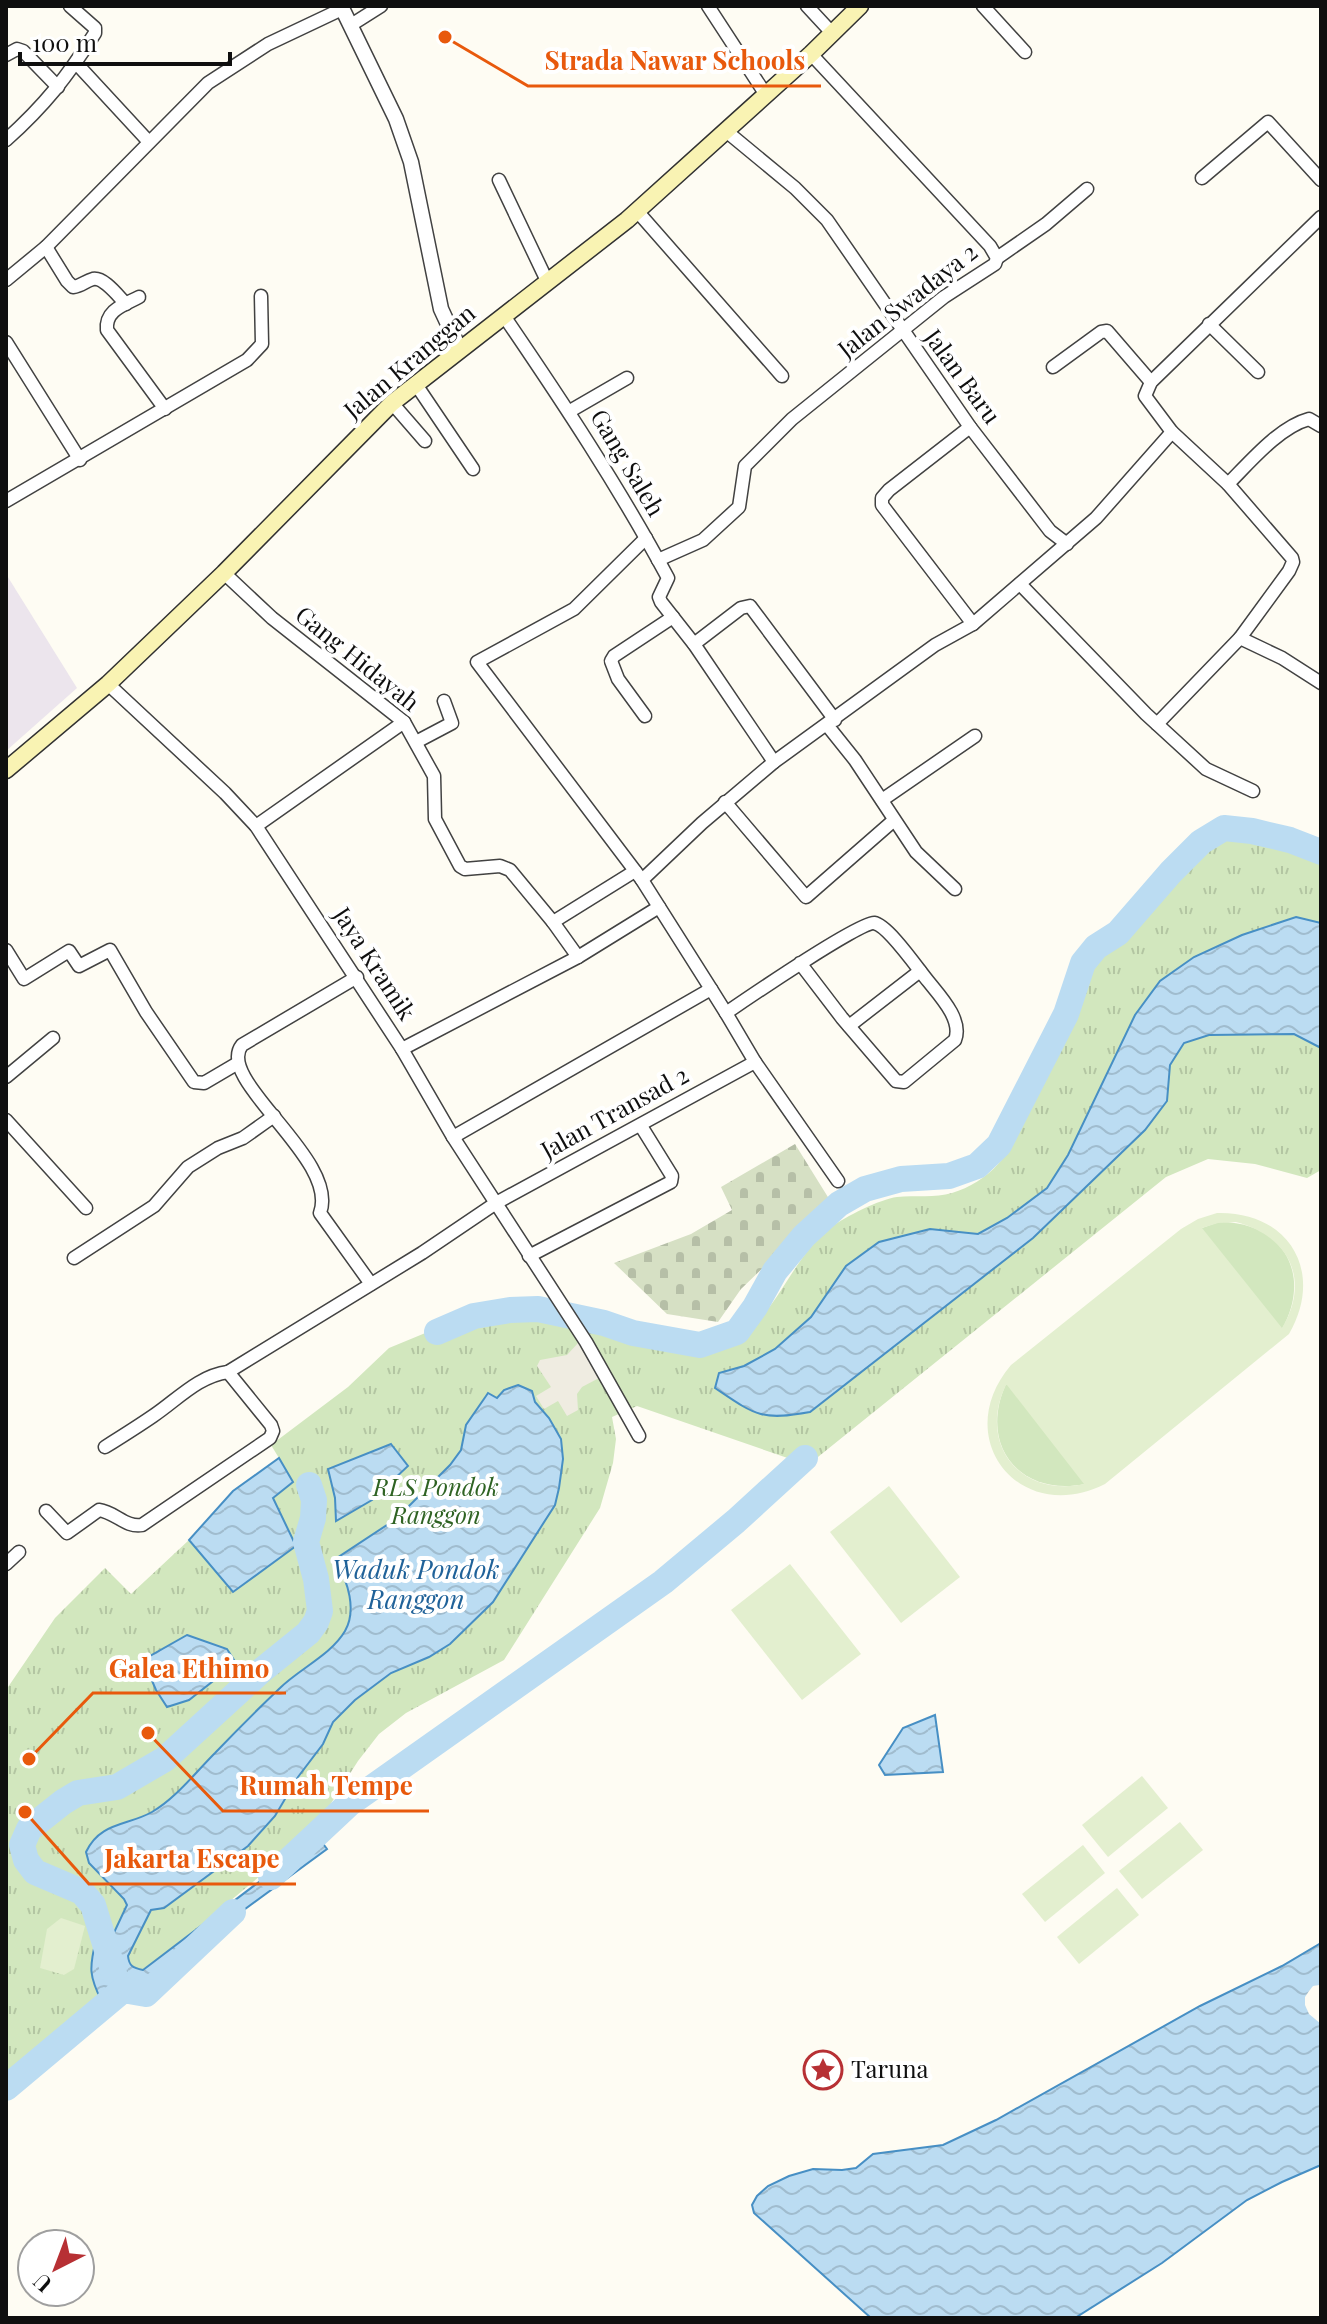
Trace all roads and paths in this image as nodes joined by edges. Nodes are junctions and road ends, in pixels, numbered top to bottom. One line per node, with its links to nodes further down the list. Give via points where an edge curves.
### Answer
1 (70, 6): 13 (street, via 95,28)
2 (381, 6): 8 (street)
3 (708, 6): 15 (street)
4 (807, 6): 9 (street)
5 (860, 6): 9 (main road, Jalan Kranggan)
6 (983, 6): 10 (street)
7 (342, 7): 8 (street); 18 (street, via 268,44 208,83)
8 (351, 25): 36 (street, via 411,162 441,309)
9 (832, 33): 11 (main road, Jalan Kranggan)
10 (1025, 52)
11 (811, 54): 15 (main road, Jalan Kranggan); 26 (street, Jalan Swadaya 2)
12 (6, 55): 14 (street, via 23,51)
13 (76, 63): 14 (street); 18 (street)
14 (58, 87): 17 (street)
15 (766, 95): 16 (main road, Jalan Kranggan)
16 (726, 131): 23 (main road, Jalan Kranggan); 34 (street, Jalan Baru, via 827,220)
17 (6, 140)
18 (149, 142): 25 (street)
19 (1202, 178): 21 (street, via 1268,122)
20 (499, 180): 28 (street)
21 (1321, 180)
22 (1087, 189): 26 (street)
23 (637, 211): 28 (main road, Jalan Kranggan); 39 (street)
24 (1321, 217): 33 (street)
25 (46, 247): 27 (street); 31 (street, via 73,287 101,280)
26 (997, 258): 34 (street, Jalan Swadaya 2)
27 (6, 280)
28 (548, 283): 32 (main road, Jalan Kranggan)
29 (261, 296): 44 (street, via 262,344 247,360)
30 (139, 297): 31 (street)
31 (126, 304): 44 (street, via 110,313 107,330)
32 (504, 316): 36 (main road, Jalan Kranggan); 45 (street, Gang Saleh)
33 (1209, 324): 38 (street); 41 (street)
34 (902, 332): 47 (street, Jalan Baru); 56 (street, Jalan Swadaya 2, via 792,419 745,466 739,507 703,540)
35 (6, 342): 50 (street)
36 (460, 350): 42 (main road, Jalan Kranggan)
37 (1053, 367): 41 (street, via 1107,331)
38 (1258, 372)
39 (782, 376)
40 (627, 378): 45 (street)
41 (1151, 382): 48 (street, via 1145,396)
42 (415, 383): 43 (main road, Jalan Kranggan); 51 (street)
43 (392, 403): 49 (street); 57 (main road, Jalan Kranggan)
44 (165, 409): 50 (street)
45 (570, 411): 54 (street, Gang Saleh)
46 (1321, 426): 52 (street, via 1309,419 1298,422)
47 (970, 427): 55 (street, Jalan Baru, via 1050,531); 60 (street, via 889,490 882,505)
48 (1172, 432): 52 (street); 55 (street)
49 (425, 441)
50 (80, 460): 53 (street)
51 (473, 469)
52 (1228, 484): 61 (street, via 1293,562)
53 (6, 500)
54 (646, 538): 56 (street); 79 (street, Gang Saleh, via 574,609 477,662)
55 (1067, 544): 58 (street)
56 (658, 560): 59 (street, via 668,578 659,597)
57 (224, 573): 64 (main road, Jalan Kranggan); 67 (street, Gang Hidayah, via 272,618)
58 (1020, 584): 60 (street); 69 (street)
59 (673, 617): 62 (street); 66 (street, via 611,661)
60 (973, 624): 68 (street, via 935,645)
61 (1240, 638): 63 (street); 69 (street)
62 (694, 644): 68 (street, via 750,606); 72 (street)
63 (1321, 683)
64 (108, 684): 73 (main road, Jalan Kranggan); 78 (street, Jaya Kramik)
65 (444, 701): 71 (street, via 452,723)
66 (645, 716)
67 (404, 722): 71 (street, Gang Hidayah); 78 (street)
68 (831, 722): 72 (street); 75 (street)
69 (1157, 724): 74 (street, via 1206,769)
70 (975, 736): 75 (street)
71 (416, 742): 82 (street, Gang Hidayah, via 434,776 435,819 460,866 510,870)
72 (774, 762): 76 (street)
73 (6, 770)
74 (1253, 791)
75 (882, 800): 77 (street)
76 (725, 802): 77 (street, via 806,897); 79 (street)
77 (893, 821): 80 (street)
78 (256, 826): 87 (street, Jaya Kramik)
79 (638, 875): 81 (street); 82 (street)
80 (955, 889)
81 (659, 907): 84 (street); 88 (street)
82 (553, 922): 84 (street, Gang Hidayah)
83 (6, 950): 94 (street, via 24,979 69,951 79,966 110,950 194,1082 204,1083)
84 (578, 957): 92 (street)
85 (800, 963): 86 (street, via 870,922 881,926); 89 (street); 90 (street)
86 (920, 971): 90 (street); 90 (street, via 955,1020 958,1033 904,1082 896,1081)
87 (357, 977): 92 (street, Jaya Kramik); 94 (street, via 242,1045)
88 (711, 989): 89 (street); 99 (street)
89 (726, 1013): 93 (street)
90 (849, 1026)
91 (53, 1038): 95 (street)
92 (402, 1049): 99 (street, Jaya Kramik)
93 (755, 1062): 98 (street, Jalan Transad 2); 100 (street)
94 (238, 1063): 96 (street)
95 (6, 1077)
96 (274, 1116): 104 (street, via 188,1167 154,1206); 105 (street, via 302,1150 321,1186 320,1213)
97 (6, 1120): 102 (street)
98 (641, 1126): 101 (street, Jalan Transad 2); 103 (street, via 671,1182)
99 (453, 1137): 101 (street, Jaya Kramik)
100 (838, 1181)
101 (496, 1203): 103 (street, Jaya Kramik); 105 (street, Jalan Transad 2)
102 (86, 1208)
103 (529, 1256): 107 (street, Jaya Kramik)
104 (74, 1258)
105 (371, 1284): 106 (street, Jalan Transad 2)
106 (228, 1372): 108 (street, Jalan Transad 2, via 205,1379); 109 (street, via 271,1425 270,1438 142,1525 132,1526 99,1510 67,1533)
107 (639, 1436)
108 (105, 1447)
109 (46, 1511)
110 (19, 1552): 111 (street)
111 (6, 1564)

